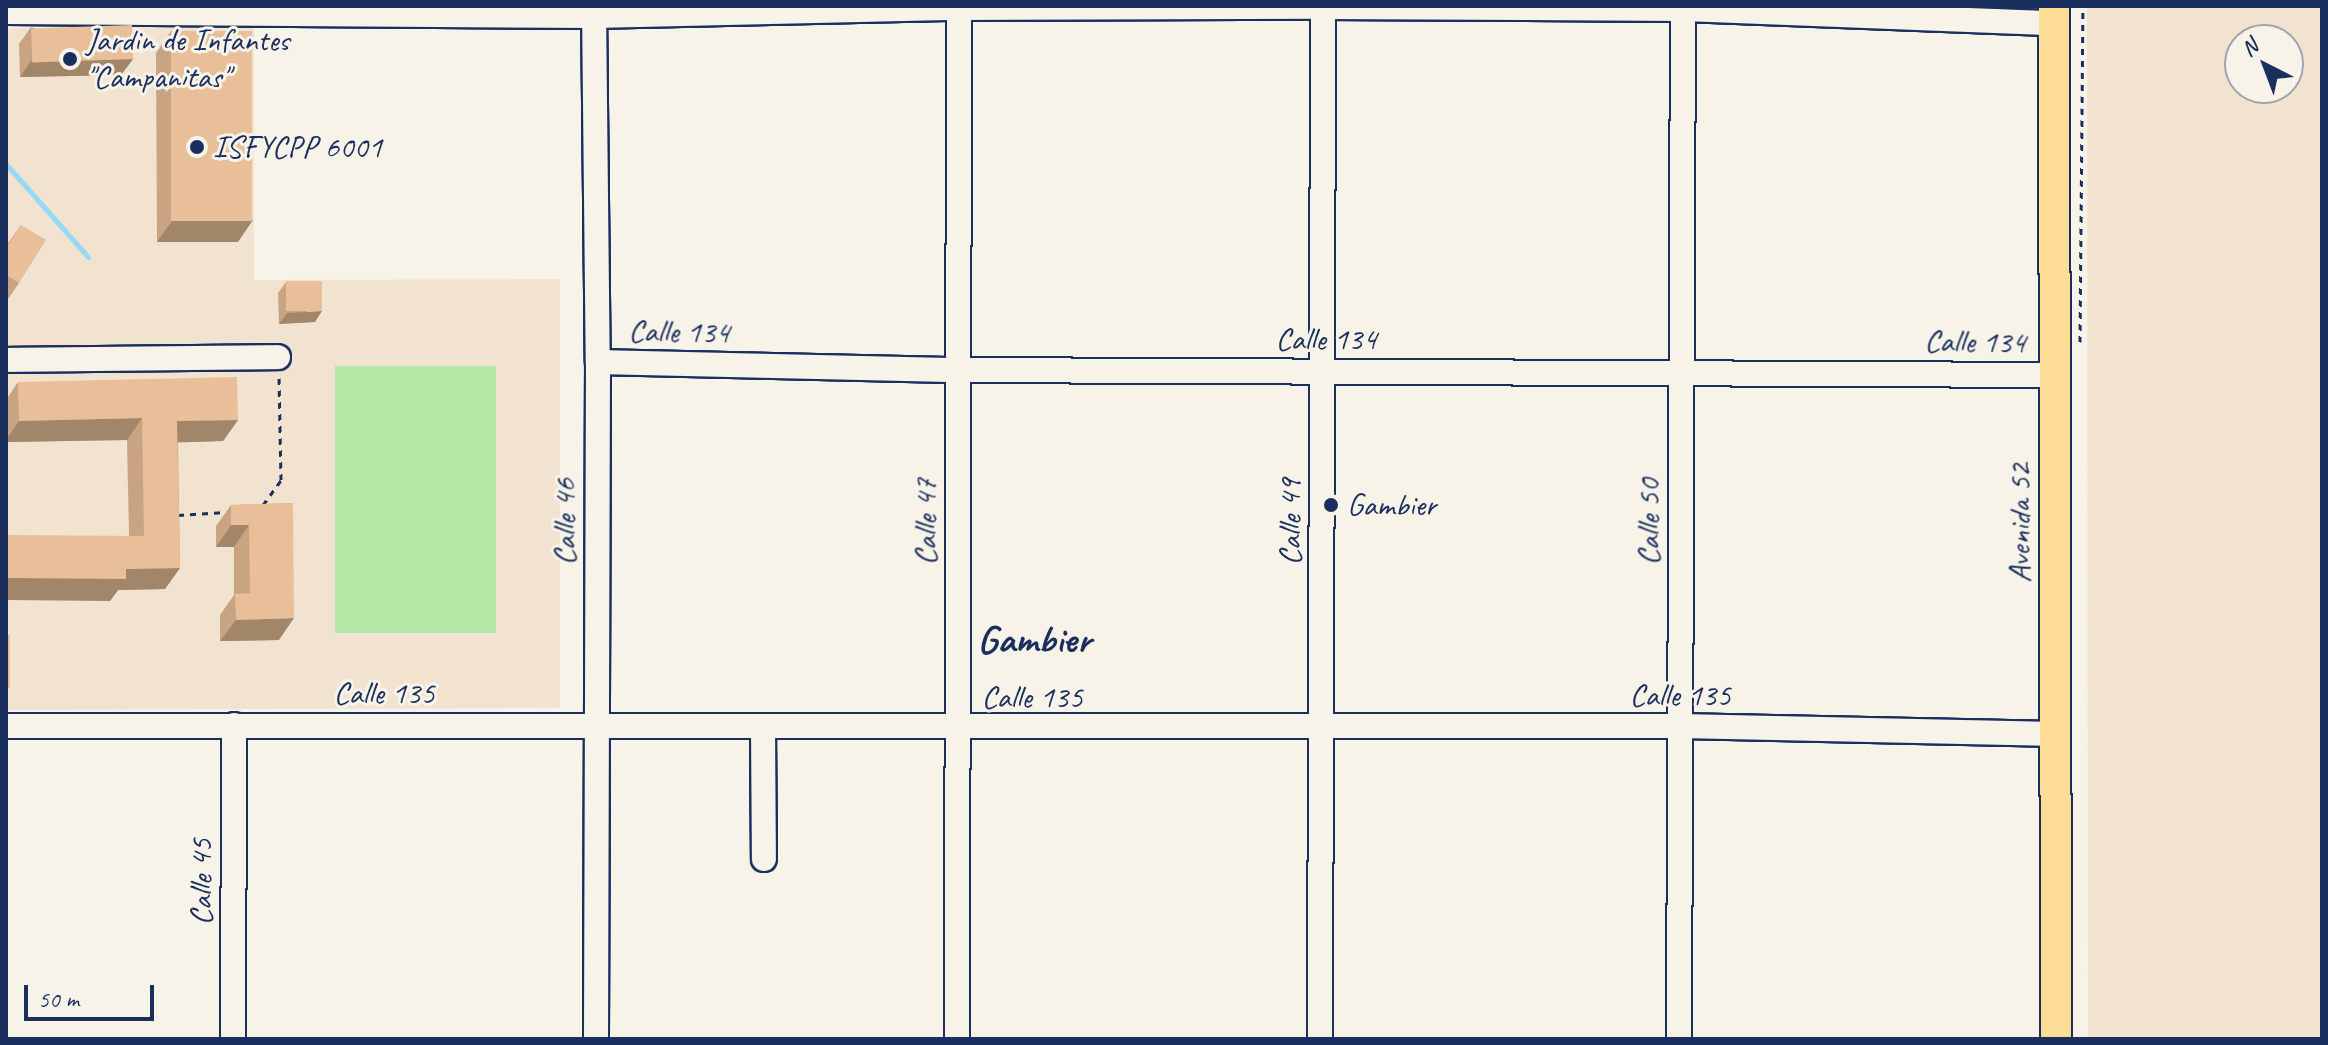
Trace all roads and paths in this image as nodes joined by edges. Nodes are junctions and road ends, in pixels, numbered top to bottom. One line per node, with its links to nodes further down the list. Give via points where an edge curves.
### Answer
1 (1323, 6): 2 (street); 3 (street); 12 (street, Calle 49)
2 (959, 7): 5 (street); 11 (street, Calle 47)
3 (1683, 8): 7 (street); 13 (street, Calle 50)
4 (231, 11): 5 (street); 6 (street)
5 (594, 11): 10 (street, Calle 46)
6 (6, 12)
7 (2054, 14): 14 (main road, Avenida 52)
8 (278, 357): 9 (street); 15 (path, via 281,480)
9 (6, 360)
10 (598, 362): 11 (street, Calle 134); 19 (street, Calle 46)
11 (959, 370): 12 (street, Calle 134); 23 (street, Calle 47)
12 (1322, 371): 13 (street, Calle 134); 24 (street, Calle 49)
13 (1682, 371): 14 (street, Calle 134); 21 (street, Calle 50)
14 (2055, 375): 25 (main road, Avenida 52)
15 (259, 510)
16 (232, 512): 17 (path)
17 (178, 515)
18 (234, 725): 19 (street, Calle 135); 20 (street, Calle 135); 27 (street, Calle 45)
19 (597, 725): 22 (street, Calle 135); 28 (street, Calle 46)
20 (6, 726)
21 (1680, 726): 24 (street, Calle 135); 25 (street, Calle 135); 31 (street, Calle 50)
22 (763, 727): 23 (street, Calle 135); 26 (street)
23 (958, 729): 24 (street, Calle 135); 29 (street, Calle 47)
24 (1321, 729): 30 (street, Calle 49)
25 (2057, 734): 32 (main road, Avenida 52)
26 (764, 859)
27 (233, 1039)
28 (596, 1039)
29 (957, 1039)
30 (1320, 1039)
31 (1679, 1039)
32 (2056, 1039)

